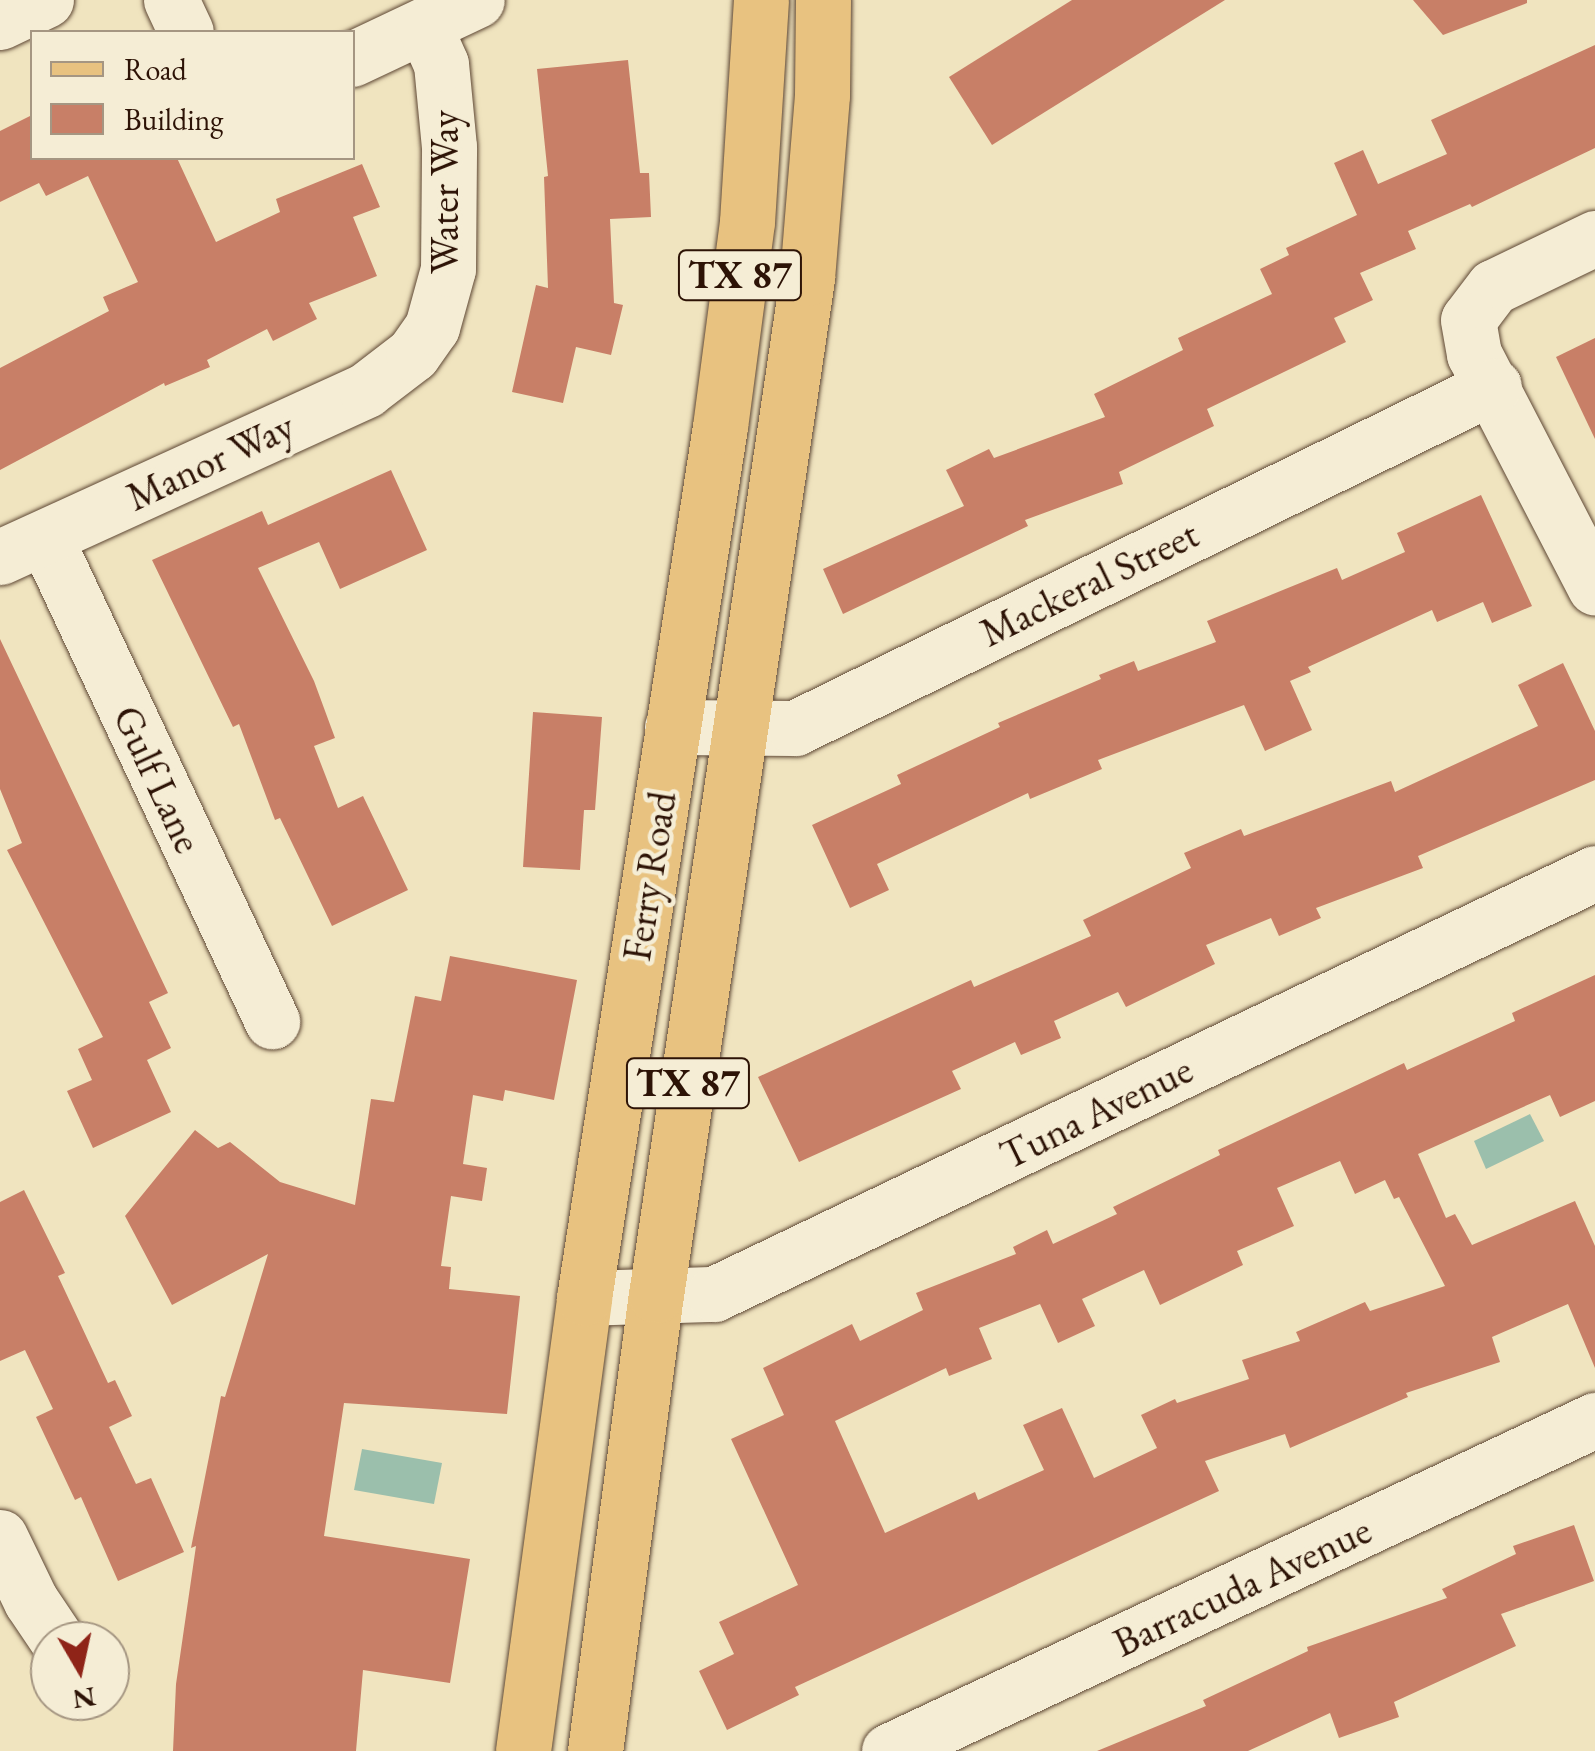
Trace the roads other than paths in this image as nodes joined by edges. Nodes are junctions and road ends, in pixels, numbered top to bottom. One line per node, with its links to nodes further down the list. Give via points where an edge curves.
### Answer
1 (46, 0): 6 (street)
2 (171, 0): 8 (street)
3 (477, 0): 7 (street)
4 (761, 0): 15 (main road, Ferry Road / TX 87, via 747,222)
5 (823, 0): 16 (main road, Ferry Road / TX 87, via 807,278)
6 (0, 22)
7 (424, 26): 9 (street); 11 (street, Water Way, via 441,64 449,148 448,269 432,327)
8 (185, 30)
9 (355, 58)
10 (1595, 238): 12 (street, via 1493,287 1468,320 1474,354)
11 (413, 354): 13 (street, Manor Way, via 366,390)
12 (1494, 386): 14 (street); 16 (street, Mackeral Street, via 795,728)
13 (23, 547): 18 (street, Gulf Lane)
14 (1595, 588)
15 (672, 727): 16 (street, Mackeral Street); 20 (main road, Ferry Road / TX 87)
16 (743, 727): 19 (main road, Ferry Road / TX 87)
17 (1595, 873): 19 (street, Tuna Avenue, via 714,1294)
18 (272, 1021)
19 (656, 1295): 20 (street, Tuna Avenue); 25 (main road, Ferry Road / TX 87)
20 (584, 1298): 24 (main road, Ferry Road / TX 87)
21 (1595, 1420): 26 (street, Barracuda Avenue)
22 (0, 1537): 23 (street)
23 (44, 1621)
24 (522, 1751)
25 (596, 1751)
26 (889, 1751)

